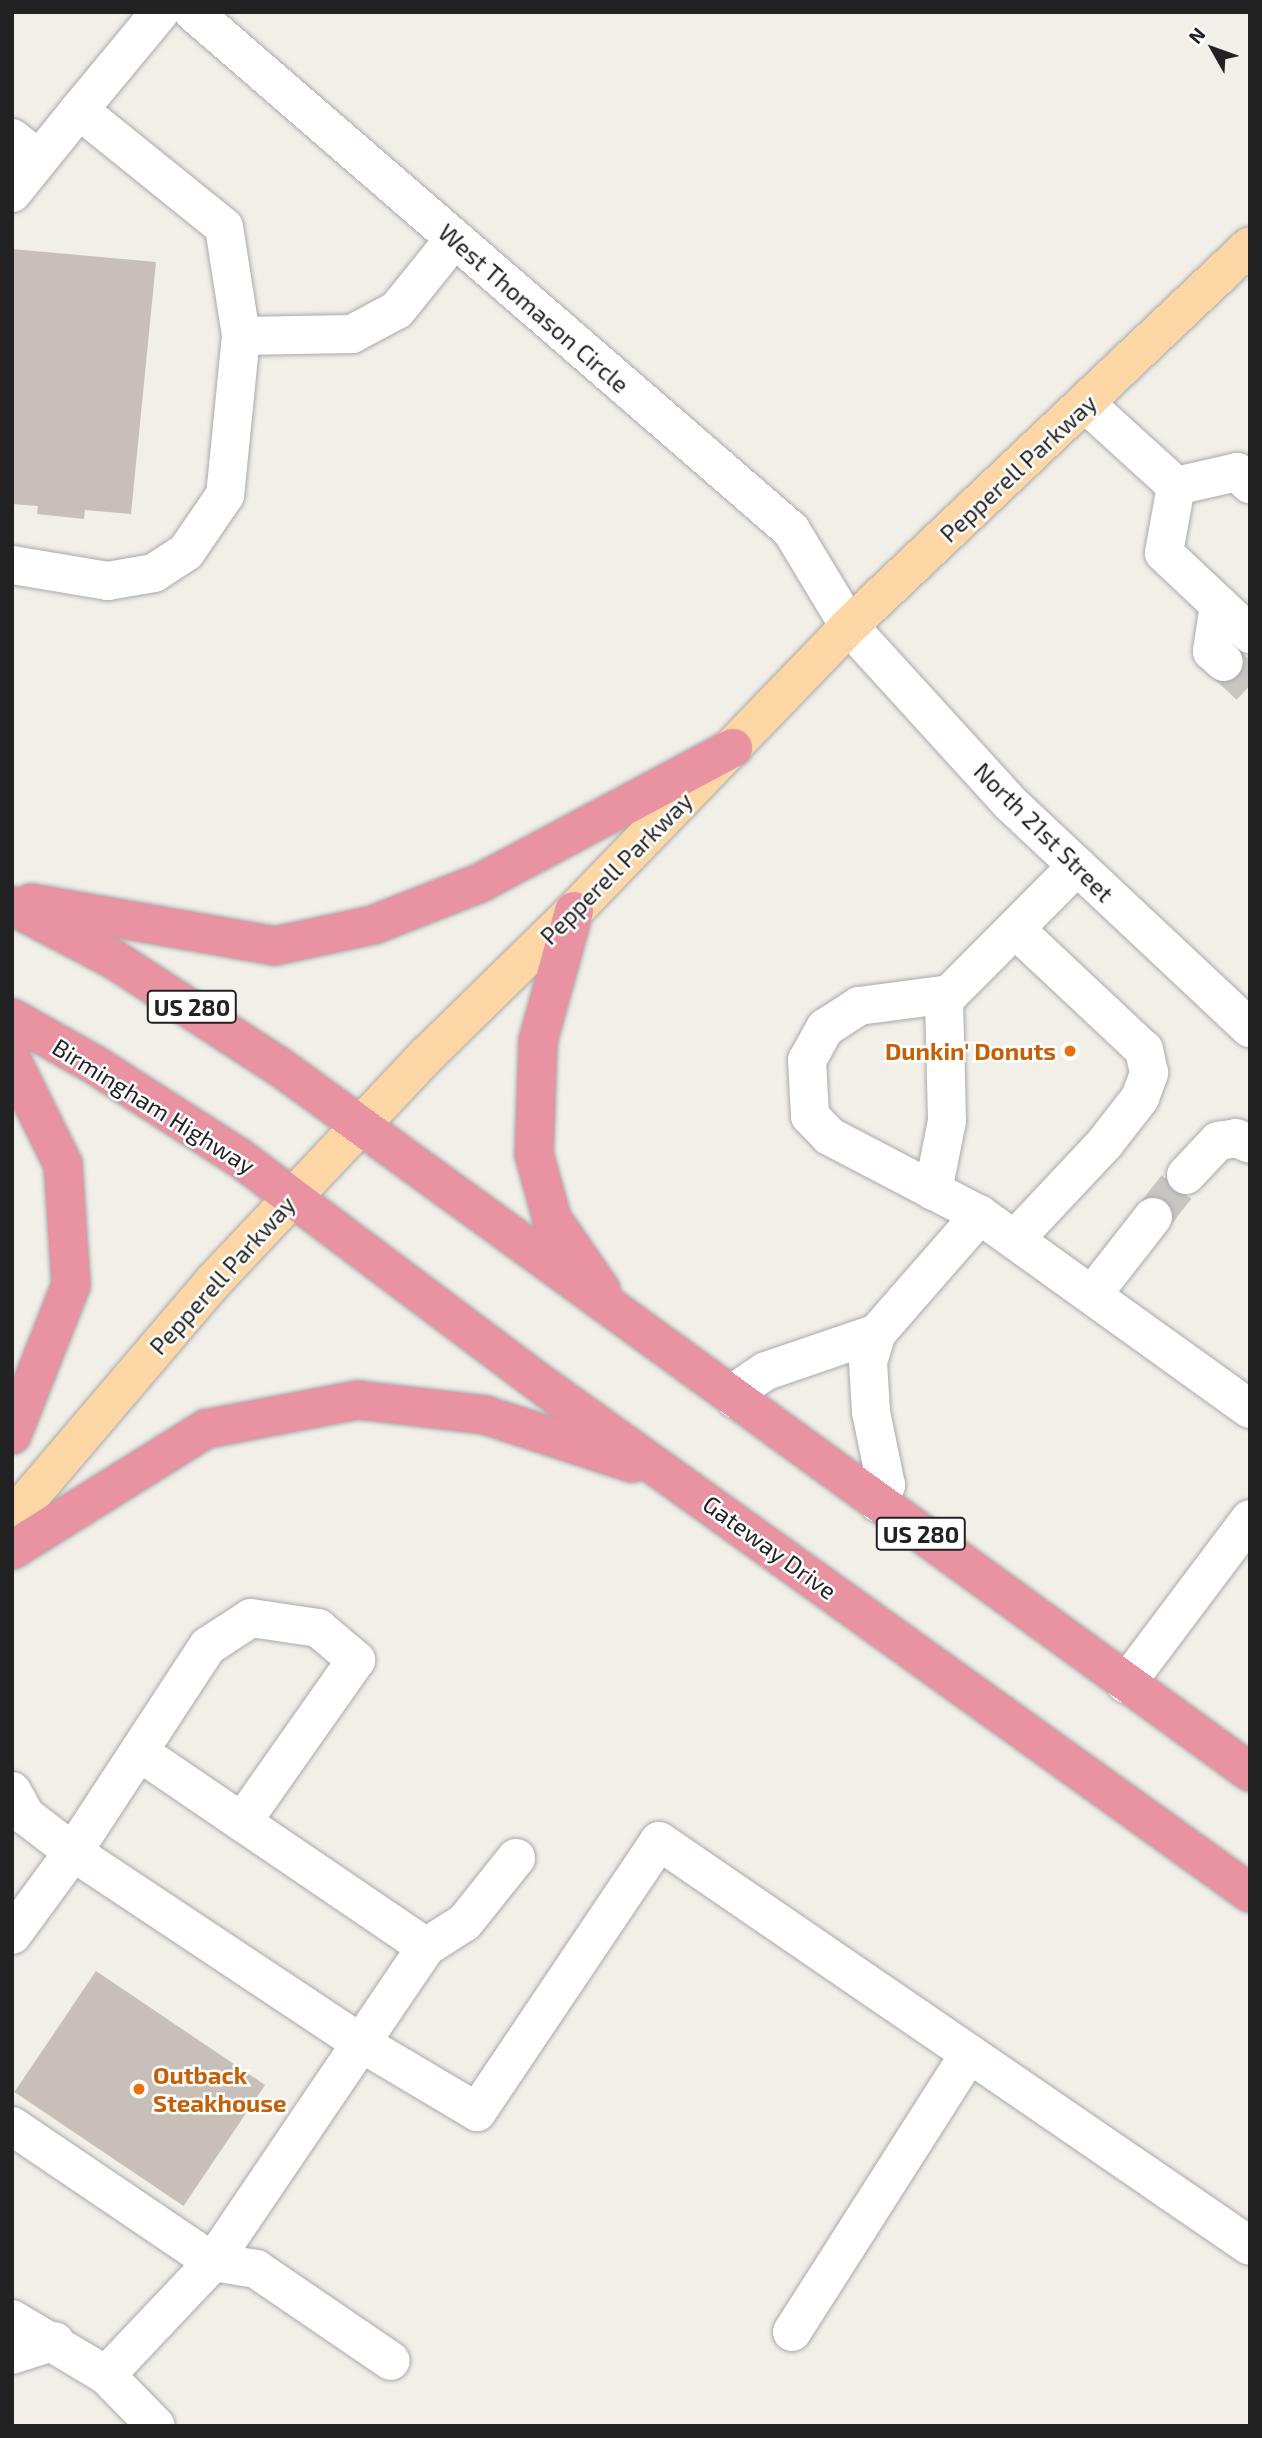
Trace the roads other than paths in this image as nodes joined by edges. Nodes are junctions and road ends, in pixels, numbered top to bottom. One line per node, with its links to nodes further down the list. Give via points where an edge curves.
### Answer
1 (160, 12): 3 (street)
2 (193, 12): 6 (street, West Thomason Circle)
3 (79, 110): 4 (street); 8 (street, via 224,227)
4 (25, 148): 5 (street)
5 (12, 193)
6 (454, 239): 8 (street, via 397,310 352,334); 14 (street, West Thomason Circle, via 791,530)
7 (1250, 246): 9 (main road, Pepperell Parkway)
8 (242, 336): 12 (street, via 225,495 186,552 154,573 107,581)
9 (1086, 404): 11 (street); 14 (main road, Pepperell Parkway)
10 (1250, 484): 11 (street, via 1237,472)
11 (1175, 486): 13 (street, via 1164,553)
12 (12, 565)
13 (1219, 605): 15 (street); 16 (street, via 1212,651)
14 (849, 626): 17 (main road, Pepperell Parkway); 18 (street, North 21st Street, via 1010,803)
15 (1250, 634)
16 (1224, 662)
17 (733, 748): 19 (highway, via 480,883 373,925 275,946); 21 (main road, Pepperell Parkway)
18 (1077, 866): 22 (street); 25 (street, North 21st Street)
19 (12, 900)
20 (12, 906): 27 (highway, US 280, via 199,1012)
21 (574, 911): 27 (main road, Pepperell Parkway); 36 (highway, via 538,1041 534,1154 552,1219)
22 (1015, 929): 23 (street); 34 (street, via 1144,1050 1149,1073 1140,1098 1105,1143)
23 (944, 995): 30 (street, via 947,1121); 30 (street, via 859,1006 825,1028 807,1060 810,1116 819,1129)
24 (12, 1018): 31 (highway, Birmingham Highway, via 186,1122)
25 (1250, 1028)
26 (12, 1061): 40 (highway, via 63,1164 71,1284)
27 (358, 1128): 31 (main road, Pepperell Parkway); 36 (highway, US 280)
28 (1250, 1144): 29 (street, via 1236,1138 1218,1141)
29 (1186, 1175)
30 (933, 1191): 32 (street)
31 (293, 1197): 41 (highway, Gateway Drive); 43 (main road, Pepperell Parkway, via 212,1283)
32 (980, 1215): 34 (street); 37 (street)
33 (1153, 1217): 35 (street)
34 (1015, 1239): 35 (street)
35 (1092, 1295): 39 (street)
36 (616, 1312): 38 (highway, US 280)
37 (877, 1333): 38 (street, via 766,1371 745,1385); 42 (street, via 869,1362 871,1412 886,1485)
38 (735, 1399): 42 (highway, US 280)
39 (1250, 1409)
40 (12, 1435)
41 (671, 1476): 45 (highway, via 485,1415 358,1400 206,1429); 53 (highway, Gateway Drive)
42 (878, 1503): 46 (highway, US 280)
43 (12, 1518)
44 (1250, 1519): 46 (street)
45 (12, 1550)
46 (1126, 1684): 48 (highway, US 280)
47 (139, 1752): 50 (street); 50 (street, via 208,1646 251,1618 318,1628 356,1660); 51 (street)
48 (1250, 1772)
49 (17, 1807): 51 (street)
50 (242, 1822): 55 (street)
51 (73, 1852): 54 (street); 56 (street)
52 (516, 1858): 55 (street, via 465,1922)
53 (1250, 1894)
54 (12, 1935)
55 (426, 1947): 56 (street)
56 (361, 2043): 57 (street, via 477,2112 659,1841); 60 (street)
57 (969, 2054): 59 (street); 62 (street)
58 (12, 2126): 60 (street)
59 (1250, 2246)
60 (213, 2262): 65 (street, via 257,2269); 66 (street)
61 (12, 2319): 63 (street)
62 (792, 2332)
63 (55, 2341): 64 (street); 66 (street)
64 (12, 2355)
65 (391, 2361)
66 (106, 2375): 67 (street)
67 (156, 2426)

